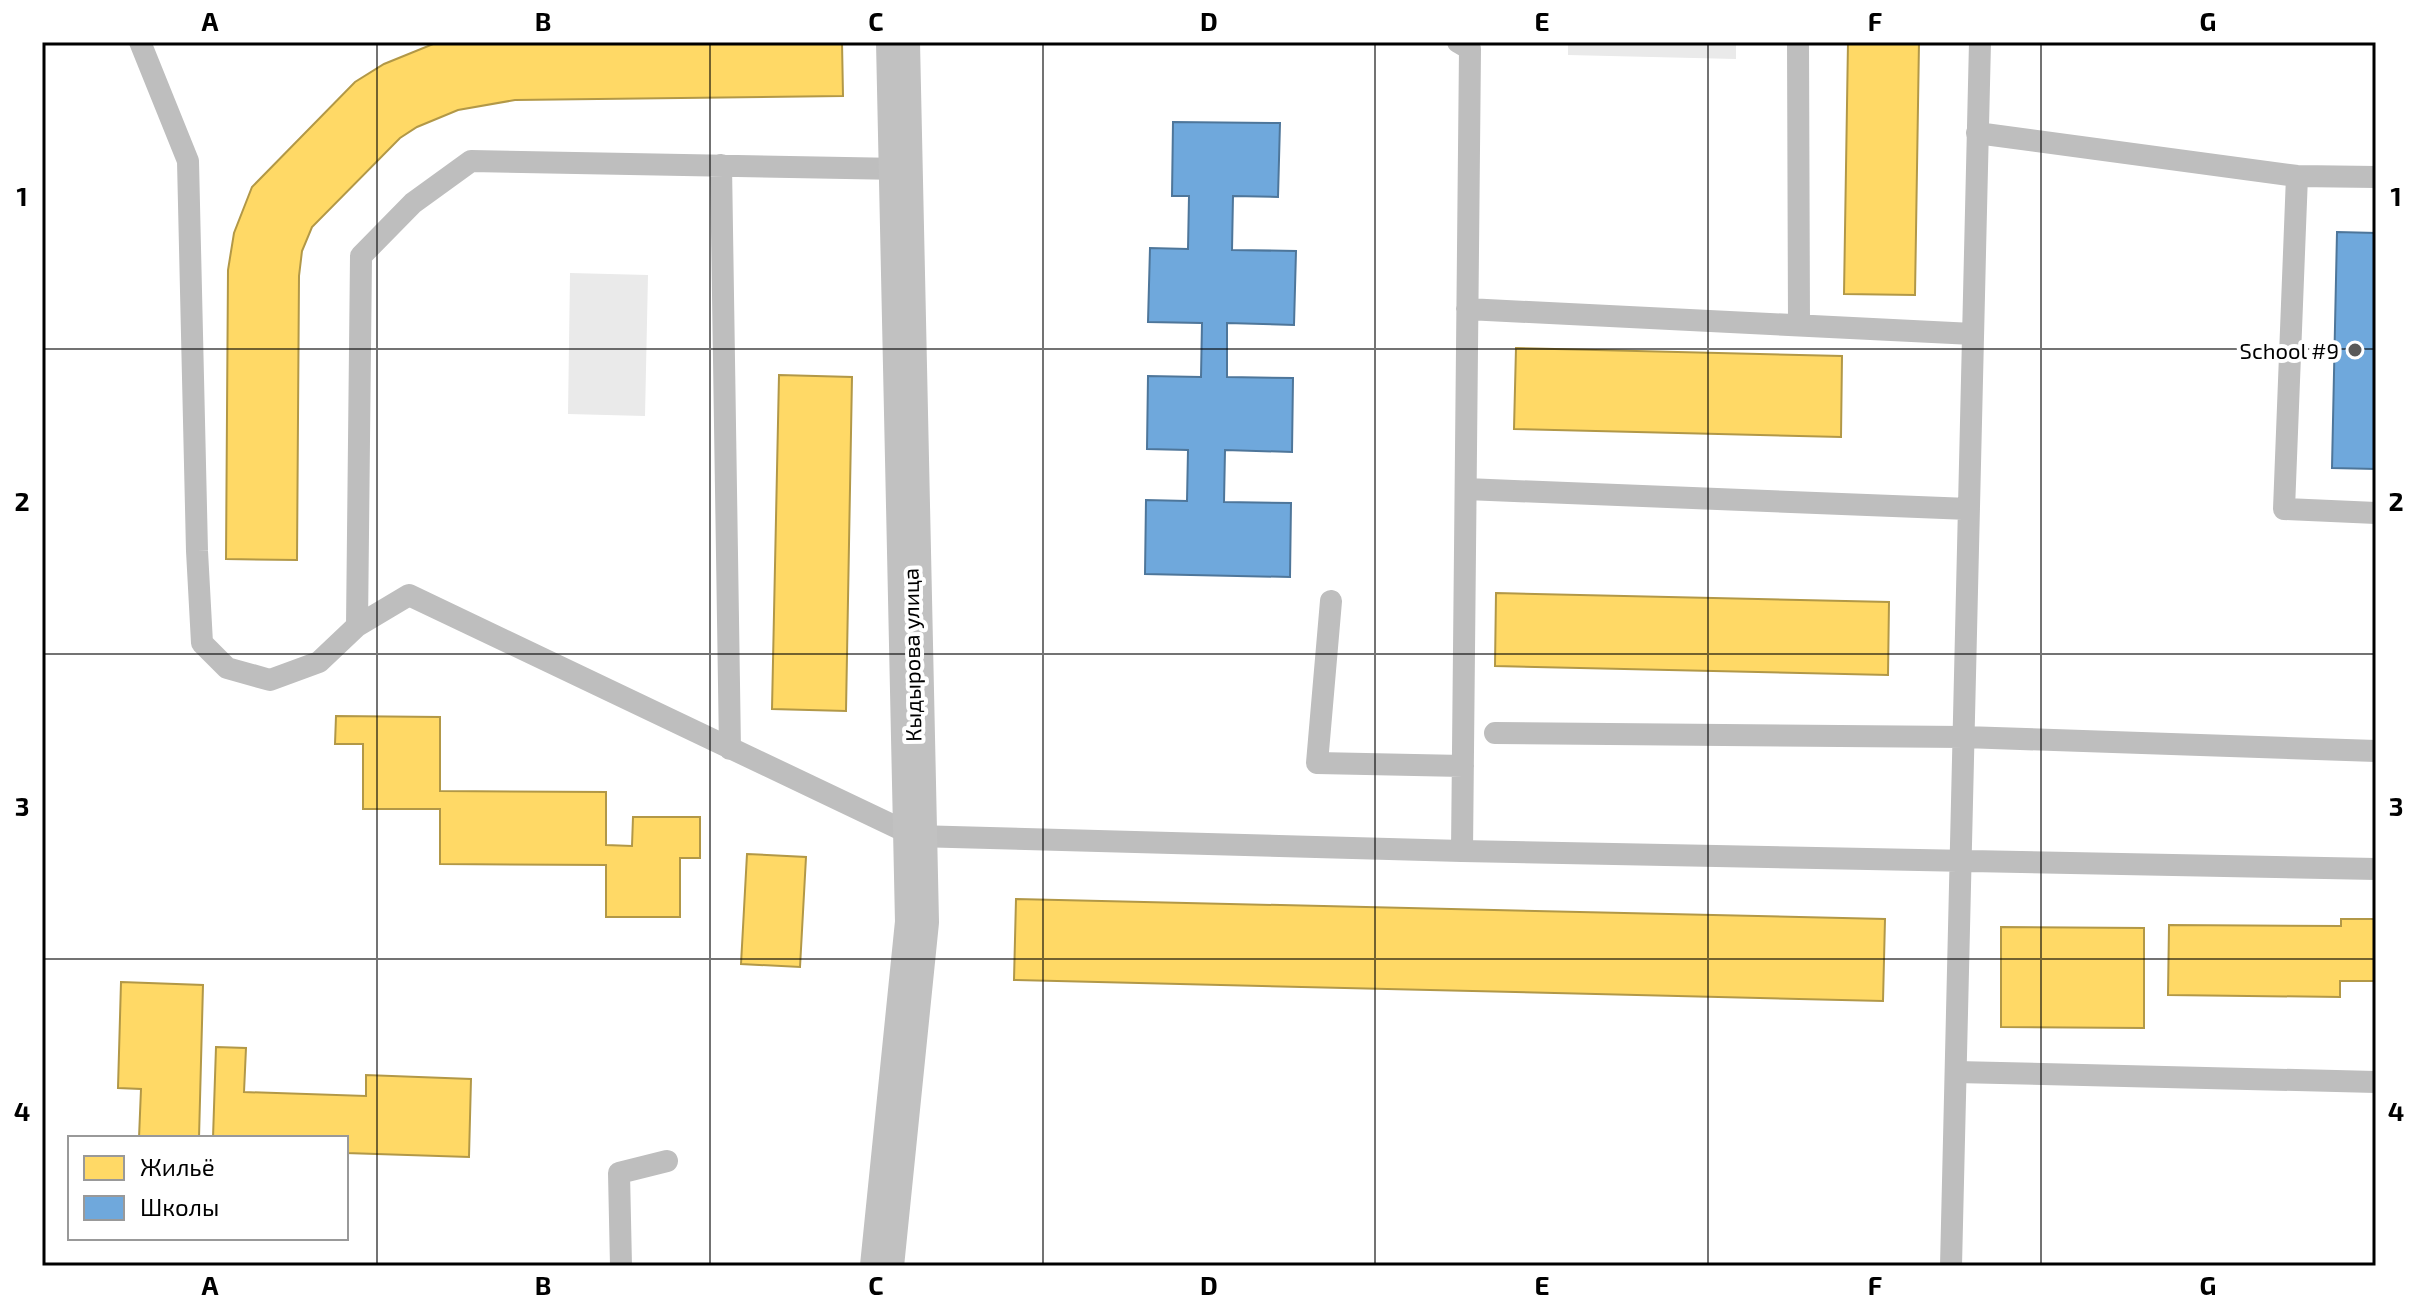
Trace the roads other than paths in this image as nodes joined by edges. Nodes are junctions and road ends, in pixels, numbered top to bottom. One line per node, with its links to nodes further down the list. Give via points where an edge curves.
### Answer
1 (140, 42): 18 (lane, via 188,161 202,643 227,668 270,680 319,662)
2 (898, 42): 8 (street, Кыдырова улица)
3 (1458, 42): 11 (lane, via 1470,49)
4 (1798, 42): 12 (lane)
5 (1980, 42): 6 (lane)
6 (1977, 133): 9 (lane); 13 (lane)
7 (721, 165): 8 (lane); 18 (lane, via 471,161 413,203 361,256); 21 (lane)
8 (901, 169): 24 (street, Кыдырова улица)
9 (2297, 176): 10 (lane); 16 (lane, via 2284,509)
10 (2376, 177)
11 (1467, 309): 12 (lane); 14 (lane)
12 (1799, 325): 13 (lane)
13 (1973, 334): 15 (lane)
14 (1466, 489): 15 (lane); 23 (lane)
15 (1969, 509): 20 (lane)
16 (2376, 513)
17 (1331, 601): 23 (lane, via 1317,763)
18 (357, 626): 21 (lane, via 409,595)
19 (1495, 733): 20 (lane)
20 (1964, 737): 22 (lane); 26 (lane)
21 (730, 749): 24 (lane)
22 (2376, 751)
23 (1463, 766): 25 (lane)
24 (915, 836): 25 (lane); 32 (street, Кыдырова улица, via 917,922)
25 (1462, 851): 26 (lane)
26 (1961, 859): 27 (lane); 28 (lane)
27 (2376, 869)
28 (1956, 1072): 29 (lane); 33 (lane)
29 (2376, 1082)
30 (667, 1161): 31 (lane, via 619,1173)
31 (621, 1266)
32 (882, 1266)
33 (1951, 1266)

